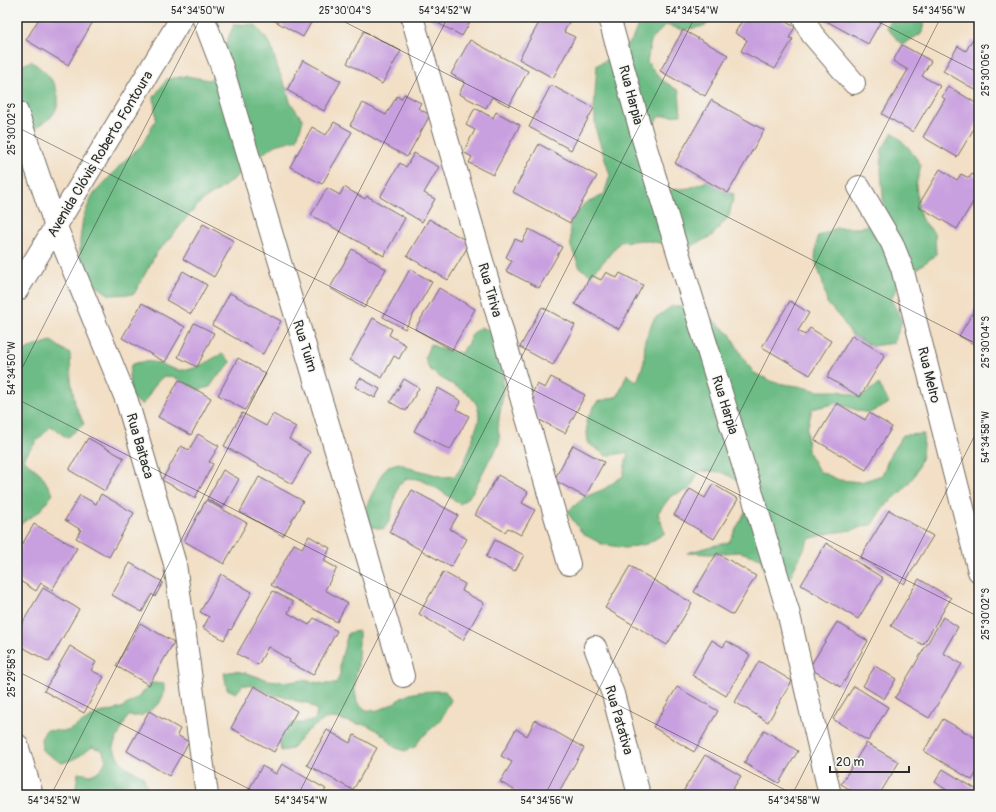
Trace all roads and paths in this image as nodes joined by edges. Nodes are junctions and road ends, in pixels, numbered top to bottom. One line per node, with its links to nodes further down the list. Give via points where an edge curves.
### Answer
1 (182, 17): 9 (street, Avenida Clóvis Roberto Fontoura)
2 (203, 17): 14 (street, Rua Tuim, via 221,64)
3 (412, 17): 11 (street, Rua Tiriva)
4 (610, 17): 19 (street, Rua Harpia, via 642,135 788,611)
5 (804, 17): 6 (street, via 812,34)
6 (854, 83)
7 (17, 112): 9 (street, Rua Baitaca)
8 (859, 187): 12 (street, Rua Melro, via 892,243 902,268)
9 (56, 227): 10 (street, Avenida Clóvis Roberto Fontoura); 17 (street, Rua Baitaca, via 127,401 174,564)
10 (17, 290)
11 (569, 564)
12 (979, 571)
13 (595, 647): 18 (street, Rua Patativa, via 613,694)
14 (402, 676)
15 (17, 745): 16 (street)
16 (32, 795)
17 (207, 795)
18 (639, 795)
19 (830, 795)

